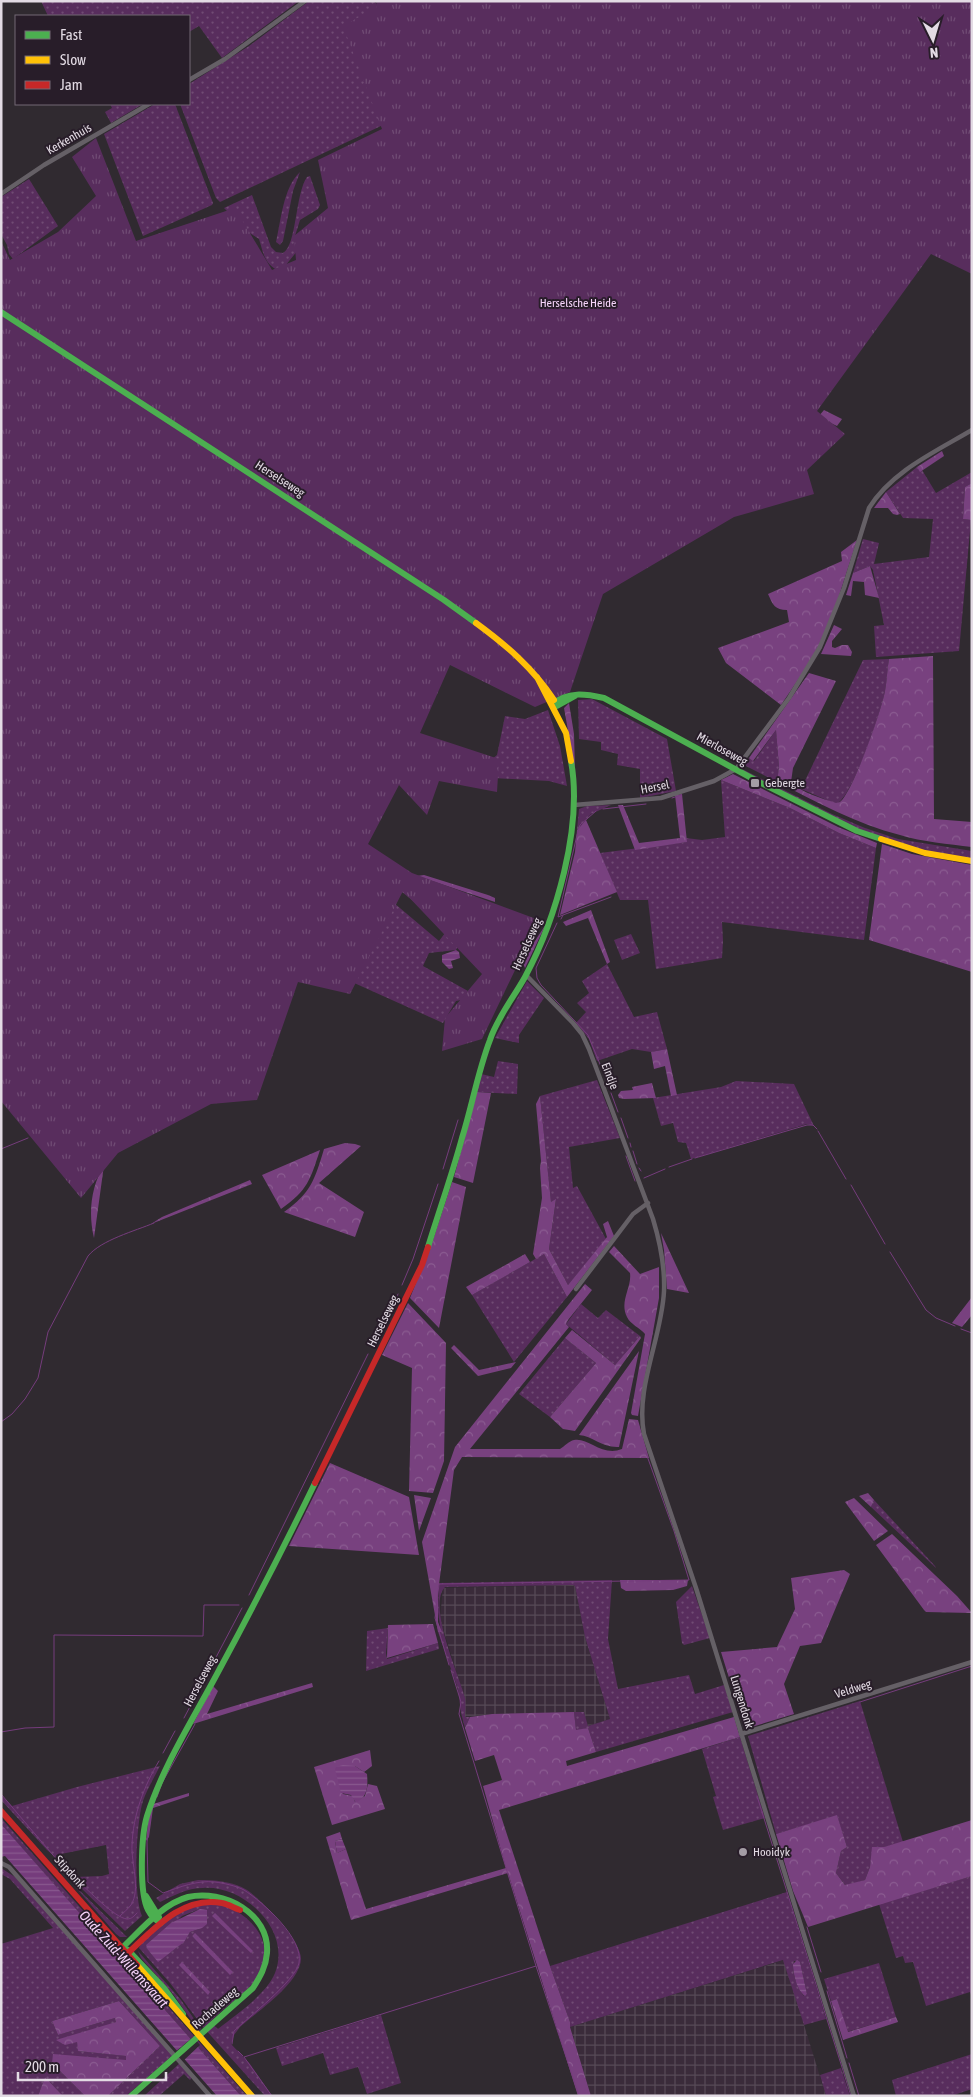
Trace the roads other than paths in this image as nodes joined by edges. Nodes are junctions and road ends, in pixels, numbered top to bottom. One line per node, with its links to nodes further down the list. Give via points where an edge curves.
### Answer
1 (304, 1): 2 (street, via 225,59)
2 (190, 79)
3 (147, 105): 4 (street, Kerkenhuis)
4 (1, 194)
5 (1, 312): 7 (street, Herselseweg, via 444,600 526,662 544,683)
6 (972, 430): 8 (street, via 910,467 882,489 869,508 834,615 820,647 789,698)
7 (555, 704): 8 (street, Mierloseweg, via 569,695 604,698); 9 (street, Herselseweg, via 566,734 573,771)
8 (736, 770): 9 (street, Hersel, via 714,781 661,798); 10 (street, Mierloseweg, via 857,831 925,853)
9 (574, 805): 11 (street, Herselseweg, via 560,887 550,921)
10 (972, 861)
11 (526, 975): 12 (street, Eindje, via 582,1034); 19 (street, Herselseweg, via 490,1038 422,1265 268,1579 158,1781 146,1819 142,1849 147,1908)
12 (648, 1202): 13 (street, via 633,1214); 14 (street, Eindje, via 663,1265)
13 (576, 1289)
14 (661, 1313): 16 (street, Lungendonk, via 643,1401 642,1424)
15 (972, 1662): 16 (street, Veldweg)
16 (741, 1734): 27 (street, Lungendonk)
17 (1, 1811): 22 (street, Stipdonk)
18 (1, 1863): 25 (street, via 9,1867)
19 (156, 1917): 20 (street, Rochadeweg, via 184,1898 206,1895 228,1899); 21 (street); 22 (street, Rochadeweg)
20 (254, 1918): 21 (street, via 228,1904 206,1902 182,1908); 24 (street, Rochadeweg, via 264,1932 269,1956 266,1969 254,1988)
21 (161, 1923): 23 (street)
22 (122, 1948): 23 (street, Stipdonk)
23 (128, 1953): 26 (street, Stipdonk)
24 (131, 2096)
25 (210, 2096)
26 (252, 2096)
27 (854, 2096)

